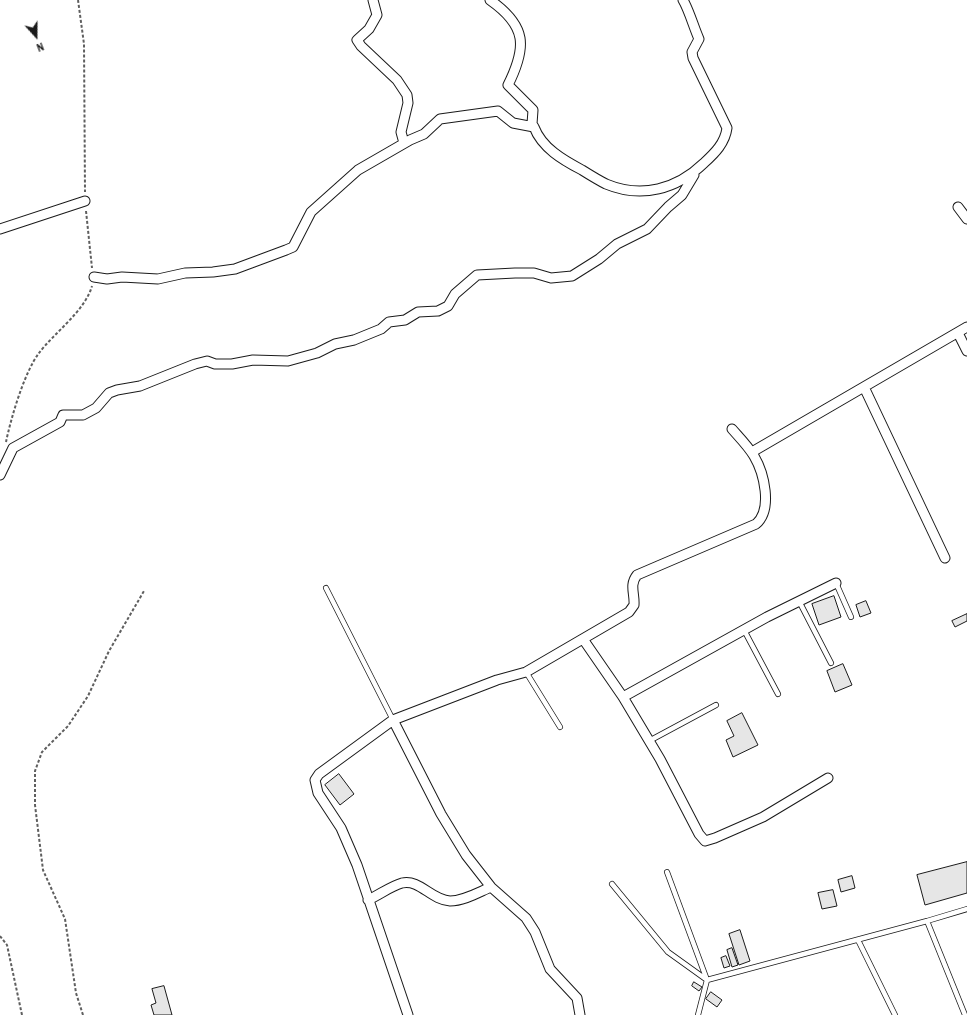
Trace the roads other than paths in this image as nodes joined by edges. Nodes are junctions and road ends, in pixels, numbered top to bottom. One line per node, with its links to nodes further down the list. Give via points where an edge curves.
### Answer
1 (373, 0): 5 (street, via 377,14 369,29 357,40 397,80 407,95 408,103 401,132)
2 (490, 0): 4 (street, via 503,10 520,34 522,43 518,60 508,85 534,113)
3 (682, 0): 6 (street, via 688,7 699,39 694,45 693,58 727,128 722,144)
4 (534, 127): 5 (street, via 513,123 498,111 451,116 440,119 424,134); 6 (street, via 537,136 566,163 608,184 627,190 655,190 685,179)
5 (404, 143): 11 (street, via 358,170 320,203 306,218 302,234 293,247 235,269 185,273 158,279)
6 (696, 171): 18 (street, via 682,195 647,229 617,244 572,276 551,278 534,273 477,275 443,309 418,312 405,320 389,322 360,338 335,344 310,355 288,362 253,360 225,364 207,361 140,386 117,390 109,393 104,400 83,415 63,415 60,422 13,448)
7 (85, 201): 10 (street)
8 (958, 206): 9 (street)
9 (967, 219)
10 (0, 229)
11 (94, 277)
12 (967, 327): 13 (street)
13 (958, 333): 14 (street); 15 (street)
14 (967, 351)
15 (864, 387): 17 (street); 19 (street)
16 (732, 429): 17 (street)
17 (752, 452): 25 (street, via 765,491 765,510 760,520 637,575 632,588 634,605 629,612)
18 (0, 475)
19 (945, 558)
20 (836, 583): 22 (street); 23 (lane)
21 (326, 588): 31 (lane)
22 (799, 601): 24 (street); 26 (lane)
23 (851, 616)
24 (744, 630): 28 (lane); 29 (street)
25 (583, 639): 27 (street); 29 (street)
26 (831, 663)
27 (526, 672): 31 (street, via 497,680); 32 (lane)
28 (778, 694)
29 (623, 697): 33 (street)
30 (716, 705): 33 (lane)
31 (393, 720): 37 (street, via 441,814 466,855); 38 (street, via 329,765 315,780 318,793 341,828)
32 (560, 727)
33 (649, 741): 34 (street, via 705,841 763,817)
34 (828, 778)
35 (667, 872): 42 (lane)
36 (612, 884): 42 (lane, via 668,952)
37 (491, 887): 38 (street, via 465,898 450,901 430,894 416,883 402,883); 44 (street, via 526,918 535,932 550,969 577,998)
38 (368, 900): 43 (street)
39 (967, 909): 40 (lane)
40 (927, 921): 41 (lane); 47 (lane)
41 (858, 940): 42 (lane); 46 (lane)
42 (707, 980): 45 (lane)
43 (408, 1015)
44 (580, 1015)
45 (698, 1015)
46 (895, 1015)
47 (965, 1015)

